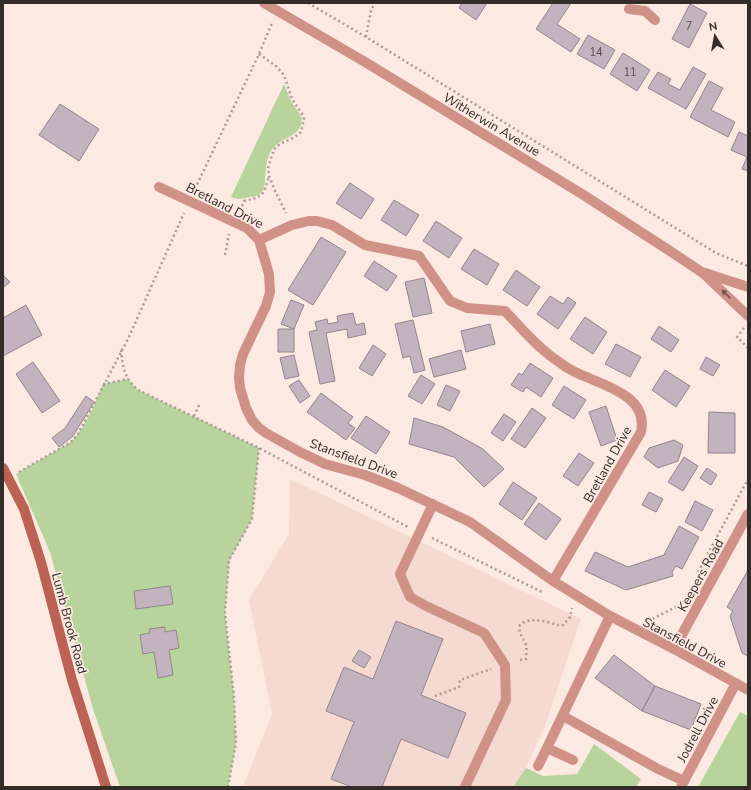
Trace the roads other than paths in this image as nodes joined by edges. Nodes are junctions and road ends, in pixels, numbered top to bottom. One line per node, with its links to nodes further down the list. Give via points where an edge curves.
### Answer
1 (264, 3): 7 (street, Witherwin Avenue, via 582,194)
2 (647, 7): 3 (street); 4 (street)
3 (629, 9)
4 (655, 20)
5 (159, 187): 6 (street, Bretland Drive, via 247,228)
6 (259, 240): 11 (street, Stansfield Drive, via 269,274 270,292 243,354 239,378 242,398 252,420 266,434 325,464 365,475); 13 (street, Bretland Drive, via 292,225 317,221 332,226 365,245 419,256 450,301 467,308 505,311 557,362 617,390 634,405 642,418 637,440)
7 (703, 273): 8 (street, Witherwin Avenue); 9 (street, Witherwin Avenue, one-way to 7)
8 (748, 287)
9 (748, 316)
10 (3, 468): 23 (street, Lumb Brook Road, via 24,509 41,562 72,680)
11 (434, 504): 13 (street, Stansfield Drive, via 470,522); 24 (street, via 400,574 410,597 484,634 505,665 506,700)
12 (748, 514): 15 (street, Keepers Road)
13 (554, 581): 14 (street, Stansfield Drive)
14 (610, 616): 15 (street, Stansfield Drive); 18 (street)
15 (674, 649): 16 (street, Stansfield Drive)
16 (736, 683): 17 (street, Stansfield Drive); 22 (street, Jodrell Drive)
17 (748, 690)
18 (563, 716): 19 (street); 22 (street)
19 (547, 748): 20 (street); 21 (street)
20 (573, 760)
21 (538, 766)
22 (683, 784)
23 (106, 787)
24 (465, 787)

